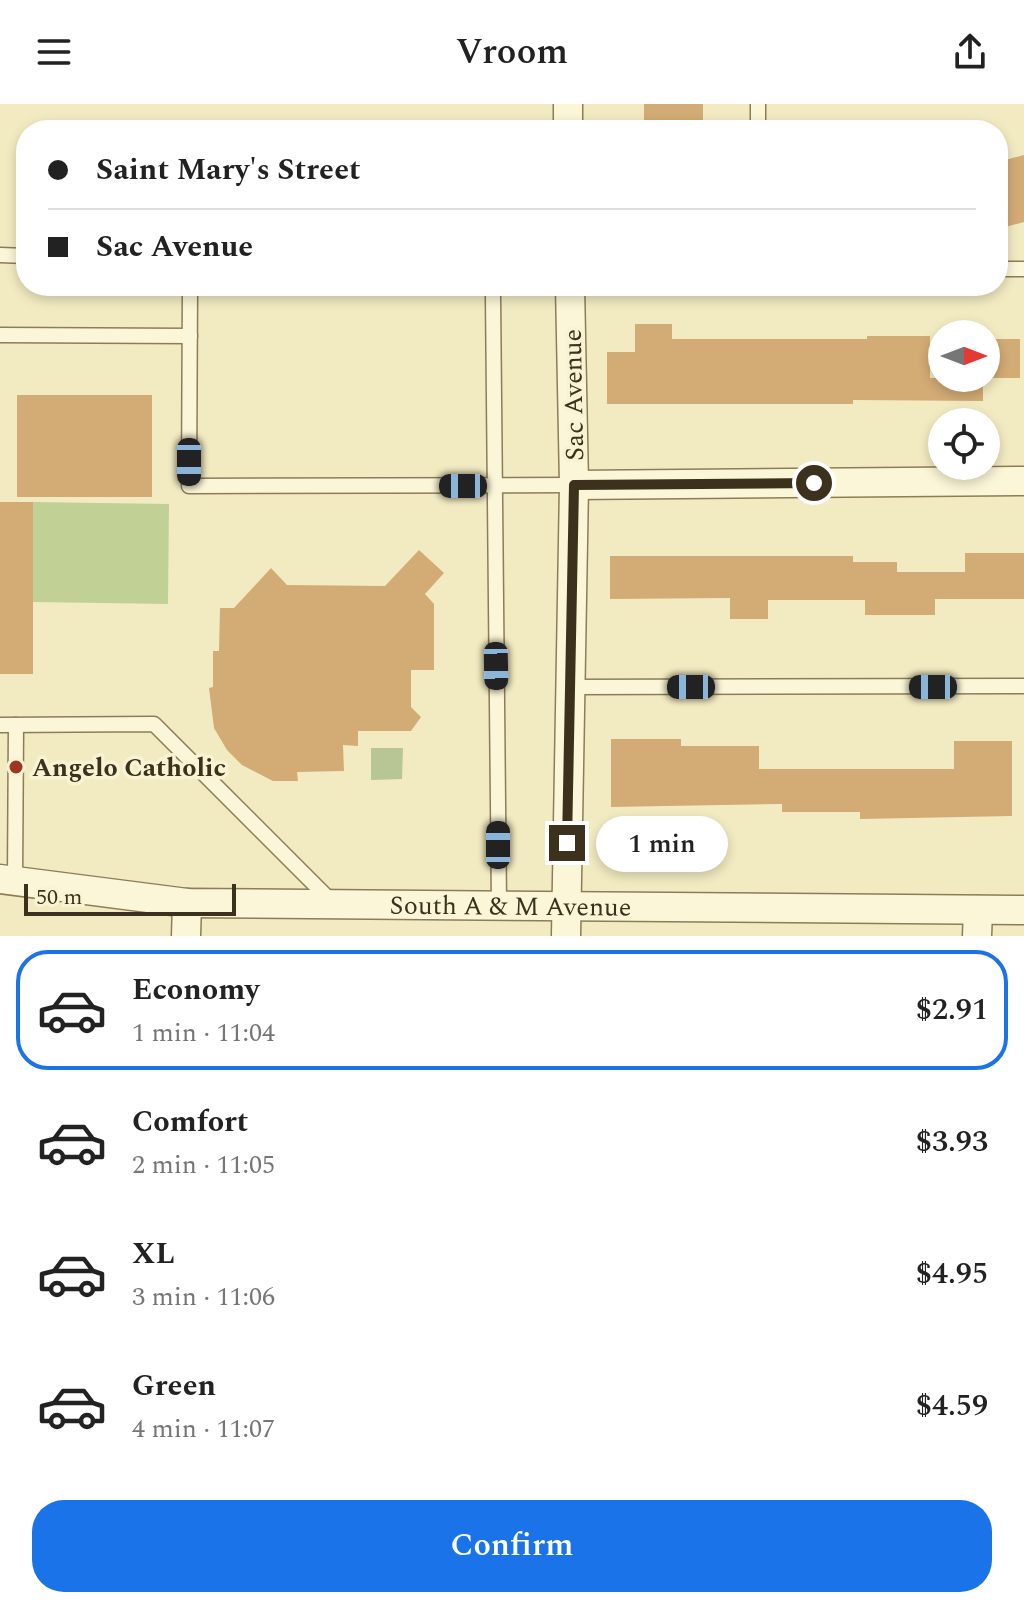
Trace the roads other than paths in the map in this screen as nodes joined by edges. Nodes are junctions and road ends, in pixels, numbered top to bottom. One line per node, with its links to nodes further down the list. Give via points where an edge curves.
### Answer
1 (190, 296): 5 (lane)
2 (570, 296): 7 (street, Sac Avenue)
3 (493, 297): 8 (lane)
4 (0, 335): 5 (lane)
5 (190, 336): 8 (lane, via 189,486)
6 (1024, 481): 7 (street)
7 (574, 485): 8 (lane); 10 (street, Sac Avenue)
8 (494, 486): 16 (lane)
9 (1024, 686): 10 (lane)
10 (570, 687): 17 (street, Sac Avenue)
11 (0, 725): 12 (lane)
12 (16, 725): 13 (lane); 15 (lane, via 154,724)
13 (4, 881): 14 (street, South A & M Avenue)
14 (187, 903): 15 (street, South A & M Avenue); 20 (street)
15 (334, 904): 16 (street, South A & M Avenue)
16 (499, 905): 17 (street, South A & M Avenue)
17 (566, 906): 19 (street, South A & M Avenue); 21 (street, Sac Avenue)
18 (1024, 910): 19 (street, South A & M Avenue)
19 (977, 923)
20 (186, 936)
21 (566, 936)

